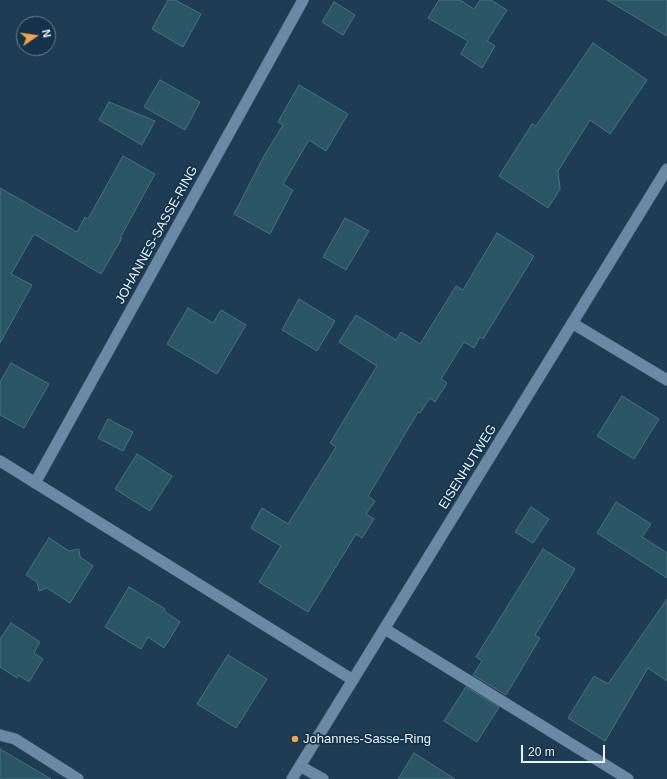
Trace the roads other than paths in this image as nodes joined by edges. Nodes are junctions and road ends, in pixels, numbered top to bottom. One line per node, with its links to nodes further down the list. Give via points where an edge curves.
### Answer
1 (303, 0): 6 (street, JOHANNES-SASSE-RING)
2 (667, 169): 3 (street, EISENHUTWEG)
3 (572, 323): 4 (street); 7 (street, EISENHUTWEG)
4 (667, 380)
5 (0, 461): 6 (street)
6 (35, 483): 8 (street)
7 (385, 628): 8 (street, EISENHUTWEG); 14 (street)
8 (353, 680): 10 (street, EISENHUTWEG)
9 (0, 735): 11 (street, via 15,739)
10 (300, 766): 12 (street, EISENHUTWEG); 13 (street)
11 (78, 779)
12 (292, 779)
13 (323, 779)
14 (628, 779)

